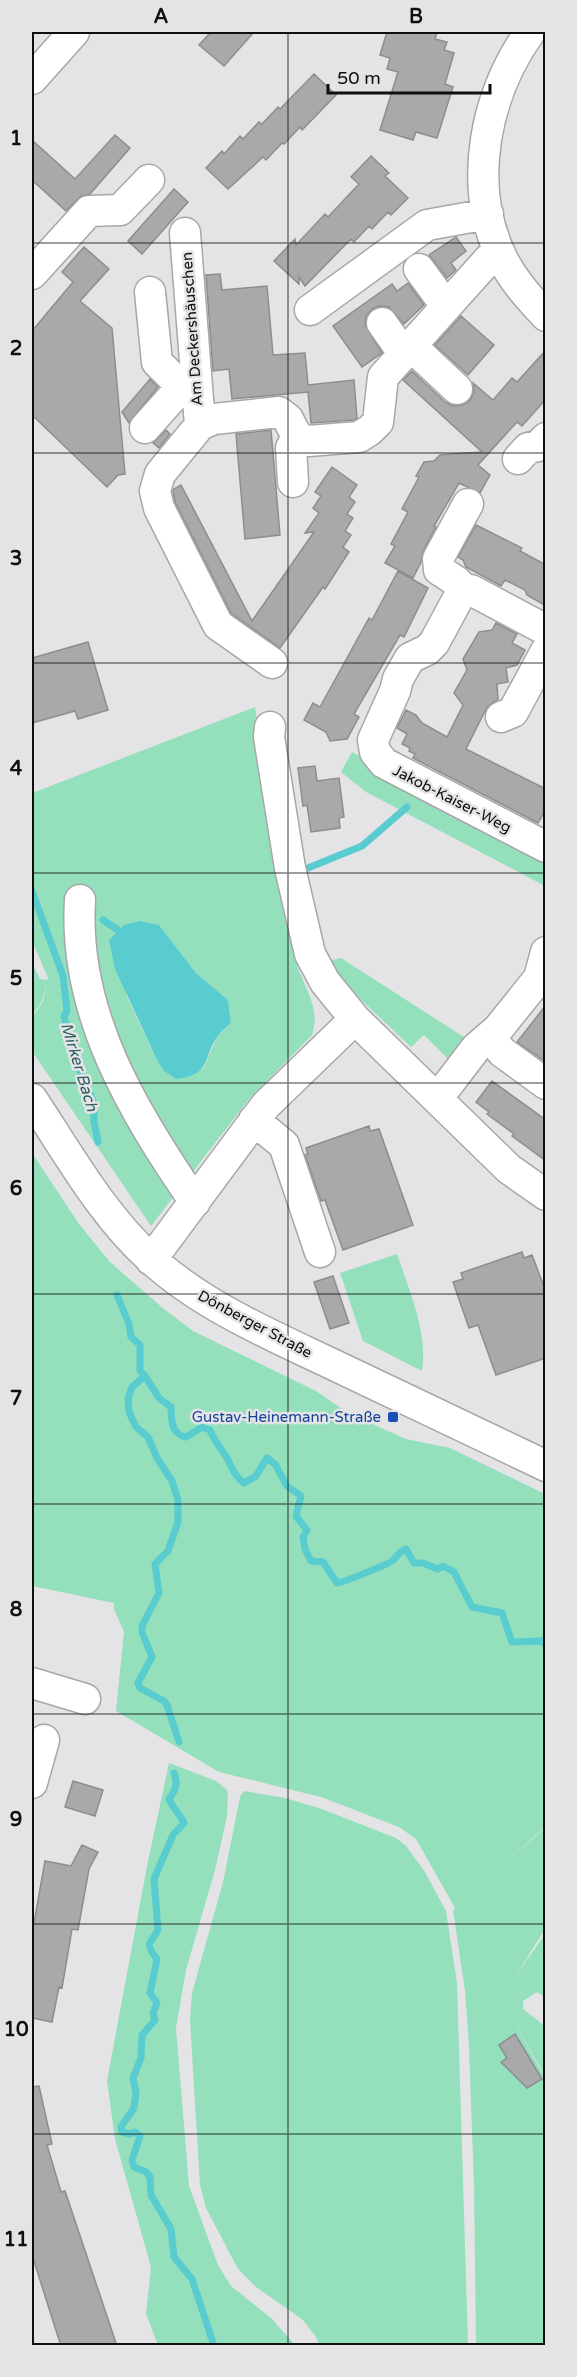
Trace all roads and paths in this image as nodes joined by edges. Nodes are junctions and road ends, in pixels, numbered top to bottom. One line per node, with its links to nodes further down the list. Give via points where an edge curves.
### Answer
1 (74, 32): 3 (street)
2 (530, 32): 5 (street, via 507,68 488,125 482,185)
3 (32, 79)
4 (149, 180): 9 (street, via 120,210 89,211)
5 (488, 214): 7 (street); 12 (street, via 427,225)
6 (184, 233): 17 (street, Am Deckershäuschen)
7 (500, 253): 11 (street, via 489,259); 13 (street, via 520,288)
8 (419, 269): 11 (street)
9 (32, 274)
10 (150, 292): 17 (street, via 157,362 176,381 177,392 154,419)
11 (446, 306): 15 (street)
12 (310, 310)
13 (546, 316)
14 (382, 323): 15 (street)
15 (406, 349): 16 (street); 18 (street, via 383,376 378,422 370,430 359,437 308,441)
16 (457, 389)
17 (195, 430): 18 (street, Am Deckershäuschen, via 214,419 279,412 288,418); 26 (street, via 160,474 151,496 218,625)
18 (297, 437): 21 (street, via 291,448)
19 (546, 438): 20 (street)
20 (518, 459)
21 (293, 482)
22 (468, 504): 23 (street, via 438,559 439,570)
23 (465, 590): 24 (street); 29 (street, Jakob-Kaiser-Weg, via 434,643 410,658 398,679 373,740 375,752 384,763)
24 (546, 630)
25 (546, 651): 27 (street, via 513,712)
26 (272, 663)
27 (501, 717)
28 (270, 727): 32 (street, via 290,868 310,954 325,982)
29 (546, 847)
30 (80, 900): 39 (street, via 80,949 92,1011 123,1086)
31 (546, 952): 33 (street, via 539,978)
32 (355, 1018): 36 (street); 37 (street)
33 (490, 1037): 34 (street, via 502,1052); 36 (street, via 476,1048)
34 (546, 1084)
35 (32, 1099): 41 (street, Dönberger Straße, via 103,1205)
36 (437, 1099): 38 (street, via 509,1169)
37 (254, 1120): 39 (street); 40 (street, via 284,1145)
38 (546, 1195)
39 (195, 1202): 41 (street)
40 (320, 1252)
41 (151, 1260): 42 (street, Dönberger Straße, via 196,1294 247,1323)
42 (546, 1466)
43 (32, 1683): 44 (street)
44 (85, 1699)
45 (44, 1740): 46 (street)
46 (32, 1783)

